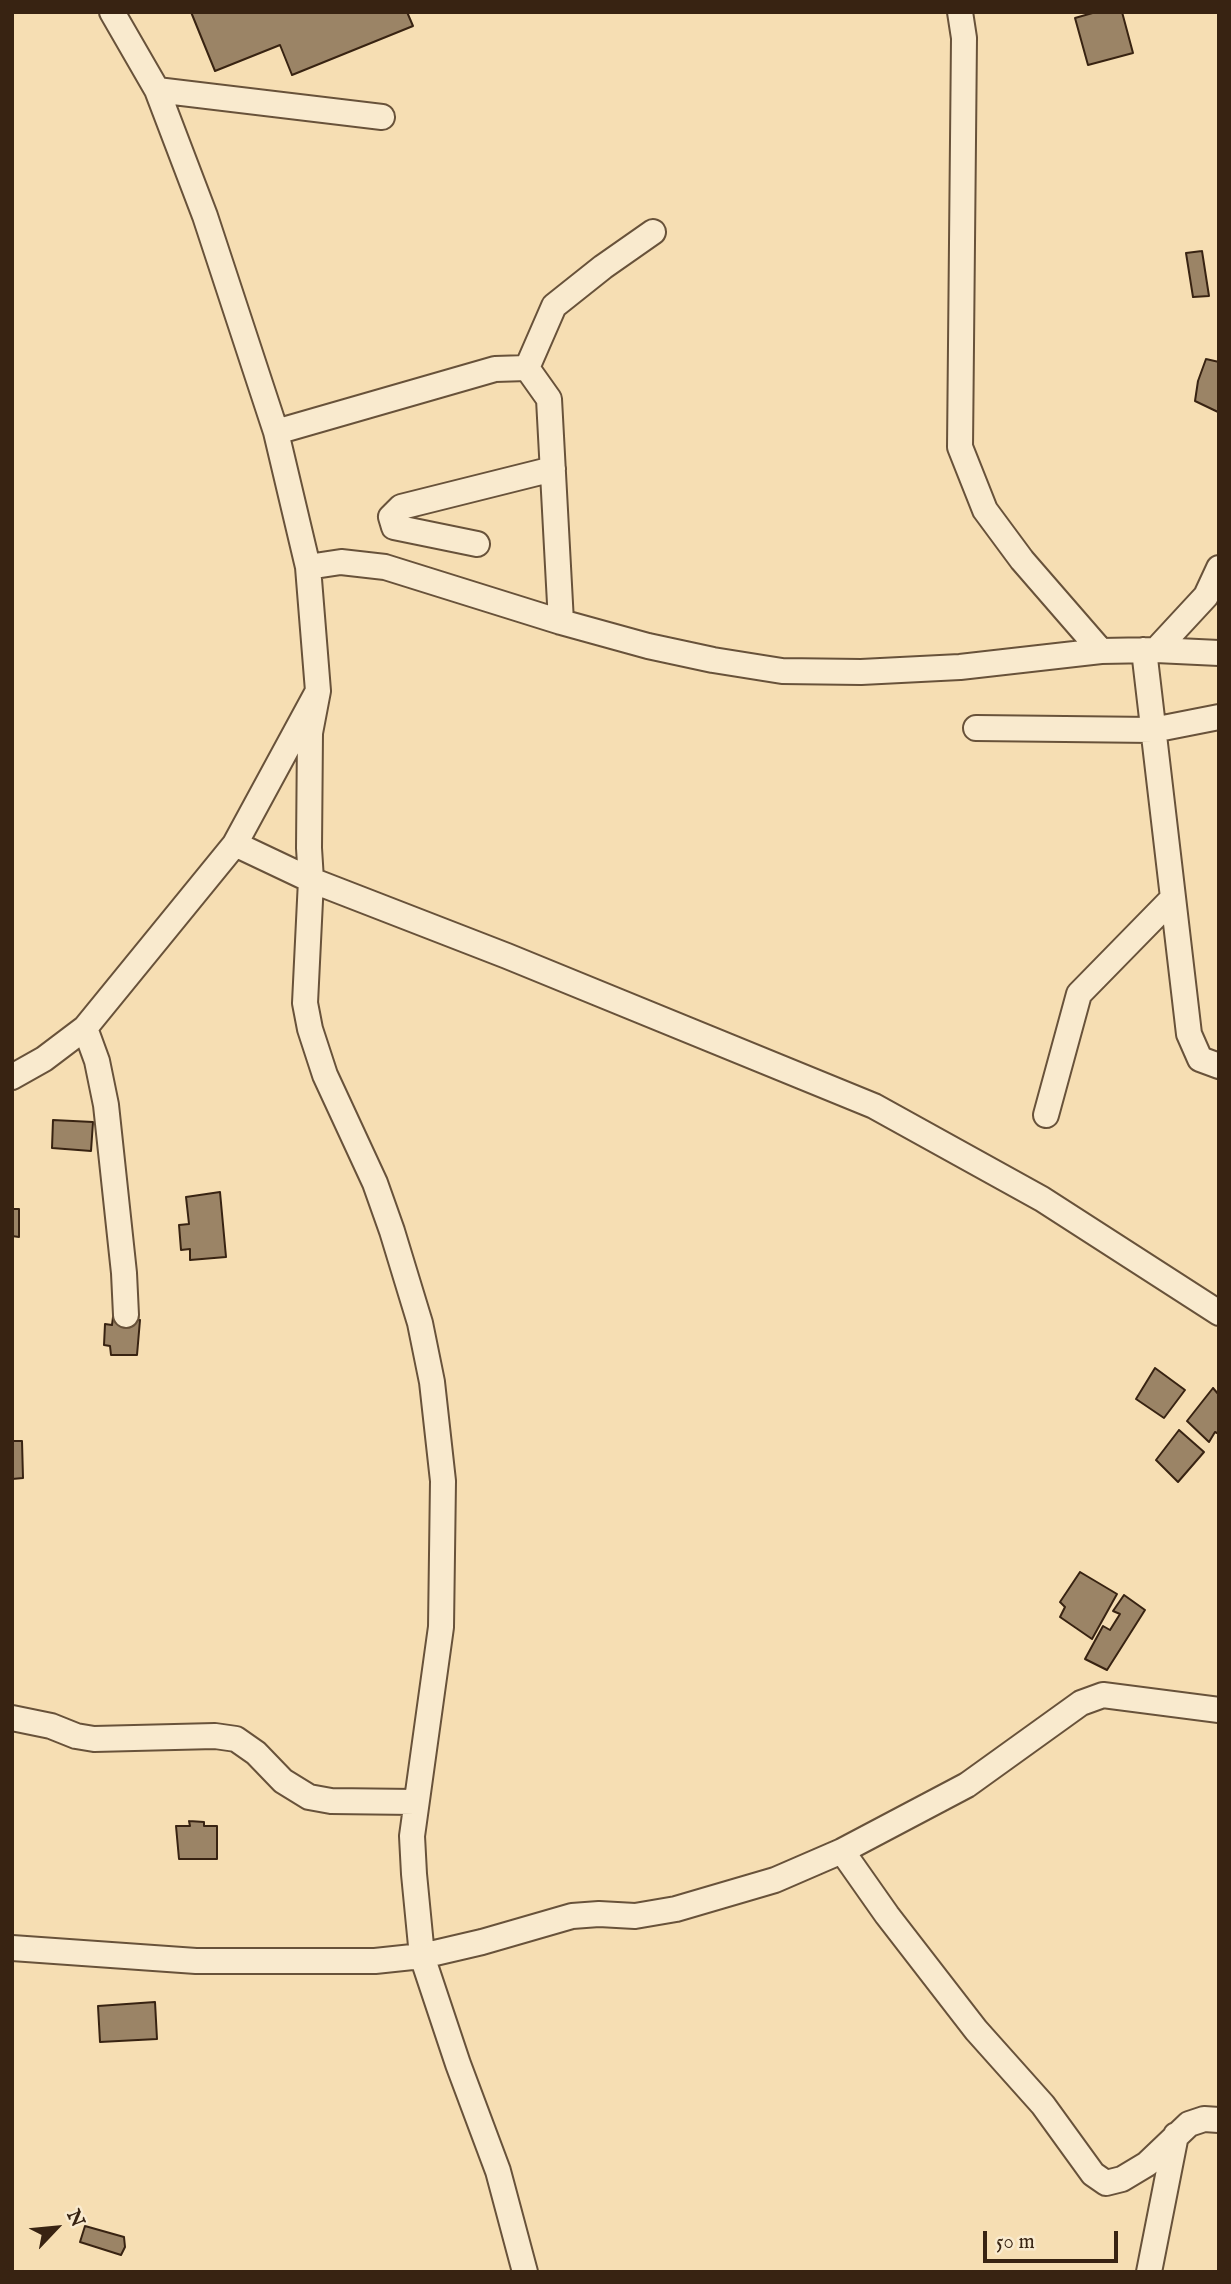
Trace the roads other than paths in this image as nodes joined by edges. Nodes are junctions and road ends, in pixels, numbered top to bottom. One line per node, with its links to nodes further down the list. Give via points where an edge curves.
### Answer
1 (112, 12): 3 (street)
2 (960, 12): 14 (street, via 964,38 960,447 985,510)
3 (157, 90): 4 (street); 7 (street, via 205,216)
4 (382, 117)
5 (653, 232): 6 (street, via 554,306)
6 (527, 368): 7 (street, via 495,369); 8 (street, via 549,398)
7 (276, 432): 10 (street)
8 (553, 469): 9 (street, via 401,507 391,517 394,527); 12 (street)
9 (477, 544)
10 (308, 567): 12 (street, via 341,562 385,567); 16 (street)
11 (1219, 569): 13 (street, via 1206,596)
12 (561, 622): 14 (street, via 649,646 782,671 960,667)
13 (1150, 650): 14 (street); 15 (street); 19 (street)
14 (1101, 651)
15 (1219, 653)
16 (318, 691): 20 (street); 21 (street, via 310,733)
17 (1219, 717): 19 (street)
18 (975, 727): 19 (street)
19 (1153, 730): 22 (street)
20 (235, 844): 21 (street); 23 (street)
21 (310, 880): 27 (street, via 874,1106 1042,1199); 31 (street, via 305,1003 310,1029 325,1075 375,1183 420,1323 443,1481 441,1627)
22 (1173, 898): 24 (street, via 1189,1034 1200,1059); 26 (street, via 1079,994)
23 (85, 1028): 25 (street); 28 (street, via 106,1105)
24 (1219, 1066)
25 (12, 1077)
26 (1045, 1115)
27 (1219, 1313)
28 (126, 1315)
29 (1219, 1710): 32 (street, via 1103,1695 1081,1703 967,1785)
30 (12, 1718): 31 (street, via 94,1739 236,1739 283,1781 309,1797)
31 (415, 1802): 34 (street, via 412,1836)
32 (842, 1851): 34 (street, via 775,1880 676,1909 635,1916 572,1916); 36 (street, via 895,1926 976,2030 1043,2105 1093,2174 1107,2183 1122,2179 1147,2164)
33 (12, 1948): 34 (street, via 196,1961 374,1961)
34 (422, 1956): 37 (street, via 498,2171)
35 (1219, 2120): 36 (street, via 1189,2124)
36 (1176, 2136): 38 (street)
37 (525, 2272)
38 (1149, 2272)

